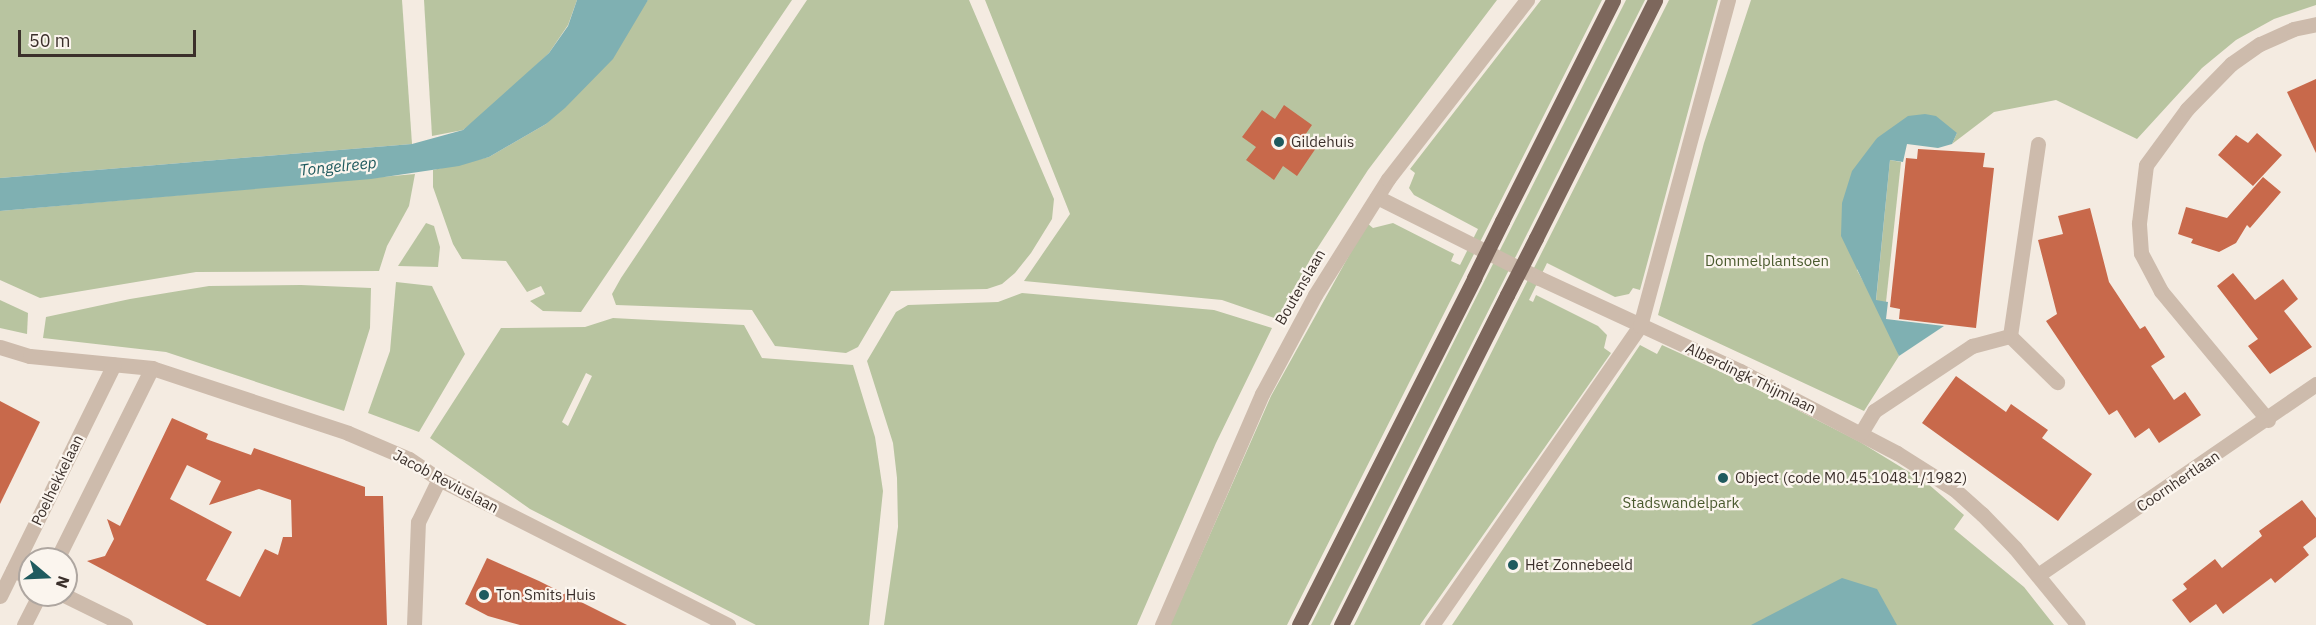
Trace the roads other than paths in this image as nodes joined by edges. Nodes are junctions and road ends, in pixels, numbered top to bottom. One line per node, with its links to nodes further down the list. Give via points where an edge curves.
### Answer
1 (1527, 0): 7 (street, Boutenslaan)
2 (1613, 0): 30 (main road, bridge)
3 (1655, 0): 31 (main road, bridge)
4 (1728, 0): 8 (street)
5 (2316, 24): 15 (street, via 2260,44 2231,64 2187,109 2146,165 2139,223 2141,253 2161,291)
6 (2038, 144): 9 (street)
7 (1377, 197): 8 (street, Alberdingk Thijmlaan); 29 (street, Boutenslaan, via 1320,286 1262,394)
8 (1640, 326): 16 (street, Alberdingk Thijmlaan, via 1740,370); 32 (street)
9 (2010, 336): 13 (street); 16 (street, via 1962,352 1874,411)
10 (0, 347): 11 (street, Jacob Reviuslaan, via 30,356)
11 (114, 364): 12 (street, Jacob Reviuslaan); 19 (street, Poelhekkelaan)
12 (152, 368): 17 (street, Jacob Reviuslaan, via 348,434 409,459); 18 (street)
13 (2057, 382)
14 (2316, 384): 15 (street, Coornhertlaan)
15 (2268, 420): 21 (street, Coornhertlaan)
16 (1862, 433): 21 (street, Alberdingk Thijmlaan, via 1953,489)
17 (439, 479): 27 (street, via 418,522); 28 (street, Jacob Reviuslaan)
18 (63, 547)
19 (13, 570): 20 (street); 22 (street, Poelhekkelaan)
20 (18, 572)
21 (2038, 575): 33 (street, Alberdingk Thijmlaan)
22 (0, 596)
23 (78, 602): 26 (street)
24 (33, 607): 25 (street)
25 (24, 625)
26 (125, 625)
27 (414, 625)
28 (728, 625)
29 (1162, 625)
30 (1299, 625)
31 (1341, 625)
32 (1432, 625)
33 (2078, 625)

